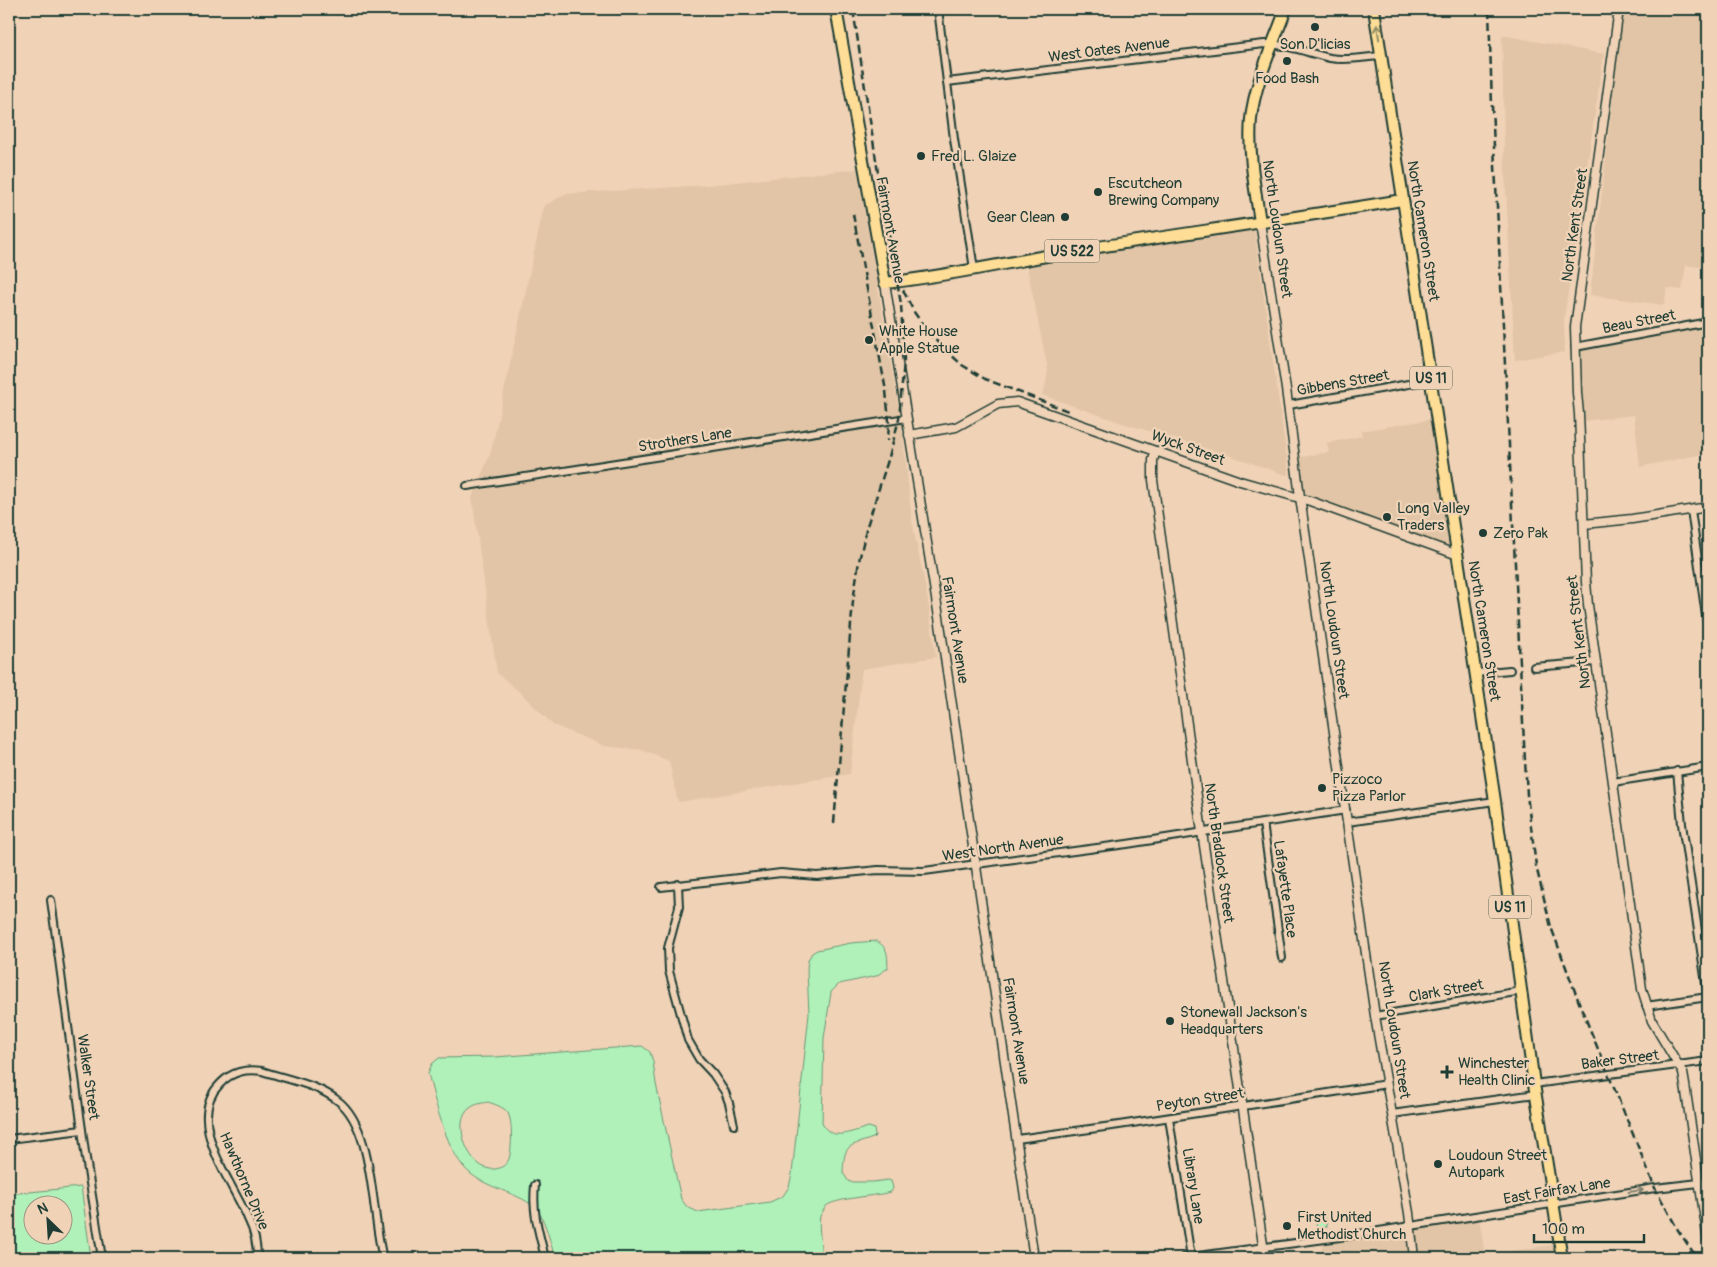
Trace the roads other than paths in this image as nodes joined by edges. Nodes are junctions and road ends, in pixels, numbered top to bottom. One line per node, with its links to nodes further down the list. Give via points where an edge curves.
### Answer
1 (836, 9): 12 (main road, Fairmont Avenue)
2 (938, 9): 8 (street)
3 (1286, 9): 6 (main road, North Loudoun Street)
4 (1374, 9): 7 (main road, North Cameron Street / US 11, one-way to 4)
5 (1618, 9): 14 (street, North Kent Street)
6 (1274, 44): 7 (street, via 1332,58); 8 (street, West Oates Avenue); 10 (main road, North Loudoun Street, via 1258,86 1251,119 1251,155)
7 (1381, 56): 9 (main road, North Cameron Street / US 11)
8 (947, 82): 11 (street)
9 (1402, 200): 10 (main road); 15 (main road, North Cameron Street / US 11)
10 (1260, 222): 11 (main road, US 522); 16 (street, North Loudoun Street)
11 (974, 269): 12 (main road, US 522)
12 (884, 283): 17 (street, Fairmont Avenue)
13 (1708, 322): 14 (street, Beau Street)
14 (1574, 347): 24 (street, North Kent Street)
15 (1432, 380): 16 (street, Gibbens Street); 25 (main road, North Cameron Street / US 11)
16 (1288, 405): 21 (street, North Loudoun Street)
17 (906, 418): 18 (street, Fairmont Avenue); 20 (street, Strothers Lane)
18 (910, 435): 19 (street, Wyck Street, via 956,427 998,404 1017,402); 39 (street, Fairmont Avenue)
19 (1156, 451): 21 (street, Wyck Street, via 1240,482); 38 (street, North Braddock Street, via 1153,480)
20 (467, 486)
21 (1300, 497): 25 (street, Wyck Street); 35 (street, North Loudoun Street)
22 (1708, 507): 23 (street)
23 (1691, 510): 24 (street); 26 (street)
24 (1584, 524): 27 (street, North Kent Street, via 1586,582)
25 (1458, 555): 30 (main road, North Cameron Street / US 11)
26 (1708, 630)
27 (1595, 662): 28 (street); 33 (street, North Kent Street)
28 (1534, 667)
29 (1510, 670): 30 (street)
30 (1476, 673): 34 (main road, North Cameron Street / US 11)
31 (1708, 768): 32 (street)
32 (1678, 771): 33 (street); 45 (street, via 1682,824)
33 (1613, 782): 46 (street, North Kent Street)
34 (1495, 801): 36 (street); 44 (main road, North Cameron Street / US 11)
35 (1346, 810): 36 (street, North Loudoun Street); 37 (street, West North Avenue)
36 (1347, 822): 47 (street, North Loudoun Street)
37 (1263, 823): 38 (street, West North Avenue); 43 (street, Lafayette Place)
38 (1202, 832): 39 (street, West North Avenue); 52 (street, North Braddock Street)
39 (974, 865): 40 (street, West North Avenue, via 924,872 878,870 817,876 781,873); 57 (street, Fairmont Avenue)
40 (678, 884): 41 (street, West North Avenue); 55 (street, via 679,907 668,948 669,971 688,1040 725,1092)
41 (661, 887)
42 (51, 900): 56 (street, Walker Street)
43 (1282, 958)
44 (1521, 991): 47 (street, Clark Street); 51 (main road, North Cameron Street / US 11)
45 (1708, 997): 46 (street)
46 (1646, 1006): 49 (street, North Kent Street)
47 (1375, 1016): 50 (street, North Loudoun Street)
48 (1708, 1061): 49 (street, Baker Street)
49 (1678, 1066): 51 (street, Baker Street); 59 (street, North Kent Street, via 1686,1084)
50 (1387, 1084): 52 (street, Peyton Street); 53 (street, North Loudoun Street)
51 (1535, 1089): 53 (street, Baker Street); 61 (main road, North Cameron Street / US 11)
52 (1243, 1106): 54 (street, Peyton Street); 64 (street, North Braddock Street)
53 (1392, 1114): 62 (street, North Loudoun Street)
54 (1169, 1118): 57 (street, Peyton Street); 65 (street, Library Lane)
55 (734, 1125)
56 (82, 1130): 58 (street); 66 (street, Walker Street)
57 (1017, 1139): 70 (street, Fairmont Avenue)
58 (9, 1140)
59 (1704, 1183): 61 (street, East Fairfax Lane, one-way to 59); 63 (street, North Kent Street)
60 (535, 1185): 69 (street, via 534,1212)
61 (1554, 1204): 62 (street, East Fairfax Lane); 74 (main road, North Cameron Street / US 11)
62 (1410, 1226): 64 (street, East Fairfax Lane); 73 (street, North Loudoun Street)
63 (1708, 1240)
64 (1264, 1247): 65 (street, East Fairfax Lane); 72 (street, North Braddock Street)
65 (1191, 1257): 71 (street, East Fairfax Lane)
66 (102, 1258)
67 (257, 1258): 68 (street, Hawthorne Drive, via 250,1222 222,1169 207,1120 208,1102 216,1088 230,1076 244,1070 262,1071 314,1088 338,1100 351,1115 366,1157)
68 (383, 1258)
69 (545, 1258)
70 (1034, 1258)
71 (1183, 1258)
72 (1265, 1258)
73 (1414, 1258)
74 (1562, 1258)

